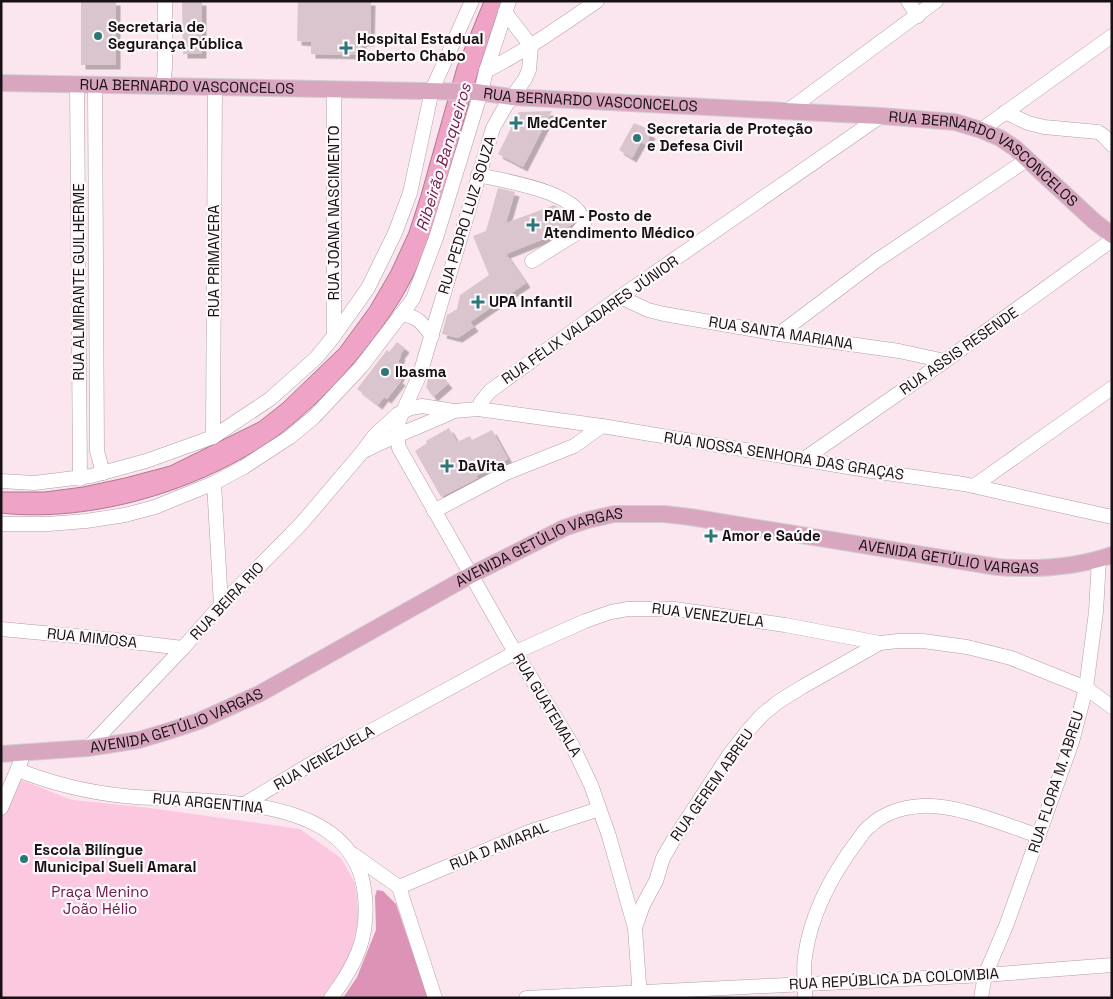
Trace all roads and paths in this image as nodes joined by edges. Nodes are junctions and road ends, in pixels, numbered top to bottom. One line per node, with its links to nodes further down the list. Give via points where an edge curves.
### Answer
1 (165, 1): 14 (street)
2 (472, 1): 17 (street)
3 (597, 1): 9 (street)
4 (908, 1): 7 (street)
5 (936, 1): 7 (street)
6 (507, 7): 9 (street); 10 (street)
7 (918, 16): 20 (street)
8 (1112, 36): 21 (street)
9 (531, 46): 10 (street); 19 (street, RUA PEDRO LUIZ SOUZA, via 526,79)
10 (486, 71): 18 (street)
11 (1, 83): 12 (main road, RUA BERNARDO VASCONCELOS)
12 (78, 84): 13 (main road, RUA BERNARDO VASCONCELOS); 51 (street, RUA ALMIRANTE GUILHERME)
13 (95, 86): 14 (main road, RUA BERNARDO VASCONCELOS); 50 (street, RUA ALMIRANTE GUILHERME, via 97,450)
14 (163, 86): 15 (main road, RUA BERNARDO VASCONCELOS)
15 (215, 86): 16 (main road, RUA BERNARDO VASCONCELOS); 47 (street, RUA PRIMAVERA)
16 (334, 89): 17 (main road, RUA BERNARDO VASCONCELOS); 35 (street, RUA JOANA NASCIMENTO)
17 (437, 91): 18 (main road, RUA BERNARDO VASCONCELOS); 35 (street, via 410,193 395,233 368,288)
18 (479, 92): 19 (main road, RUA BERNARDO VASCONCELOS); 31 (street, via 436,238)
19 (512, 97): 20 (main road, RUA BERNARDO VASCONCELOS); 26 (street, RUA PEDRO LUIZ SOUZA, via 493,128)
20 (786, 112): 22 (main road, RUA BERNARDO VASCONCELOS)
21 (1005, 112): 23 (street); 24 (street, via 1044,127 1098,132)
22 (881, 116): 23 (main road, RUA BERNARDO VASCONCELOS, via 955,122); 30 (street, RUA FÉLIX VALADARES JÚNIOR)
23 (981, 130): 25 (main road, RUA BERNARDO VASCONCELOS, via 1000,138)
24 (1112, 145)
25 (1028, 159): 27 (main road, RUA BERNARDO VASCONCELOS); 34 (street, via 876,261)
26 (478, 175): 29 (street, via 526,186 559,198 570,203 584,218 584,224 577,233); 33 (street, RUA PEDRO LUIZ SOUZA)
27 (1112, 235)
28 (1112, 240): 37 (street, RUA ASSIS RESENDE)
29 (532, 261)
30 (620, 297): 34 (street, RUA SANTA MARIANA, via 664,314); 41 (street, RUA FÉLIX VALADARES JÚNIOR, via 490,391)
31 (413, 299): 32 (street); 33 (street, via 413,310 418,317 427,321)
32 (400, 315): 36 (street, via 416,319); 53 (street, via 361,366 314,417 268,452)
33 (437, 317): 36 (street, RUA PEDRO LUIZ SOUZA)
34 (779, 334): 37 (street, RUA SANTA MARIANA)
35 (334, 336): 47 (street, via 299,374 270,399)
36 (432, 336): 38 (street, RUA BEIRA RIO)
37 (945, 361): 49 (street, RUA ASSIS RESENDE)
38 (420, 374): 40 (street, RUA BEIRA RIO); 42 (street, RUA BEIRA RIO)
39 (1112, 388): 54 (street)
40 (422, 406): 42 (street, RUA BEIRA RIO); 43 (street, RUA NOSSA SENHORA DAS GRAÇAS); 45 (street, RUA BEIRA RIO, via 425,416)
41 (478, 409): 43 (street, RUA NOSSA SENHORA DAS GRAÇAS); 44 (street, RUA NOSSA SENHORA DAS GRAÇAS)
42 (403, 410): 45 (street, via 406,418); 46 (street, RUA BEIRA RIO); 48 (street, RUA BEIRA RIO)
43 (454, 411): 45 (street, RUA NOSSA SENHORA DAS GRAÇAS)
44 (602, 426): 49 (street, RUA NOSSA SENHORA DAS GRAÇAS); 55 (street, via 574,446 506,473)
45 (418, 427): 46 (street, RUA BEIRA RIO)
46 (397, 434): 48 (street, RUA BEIRA RIO); 55 (street, RUA GUATEMALA, via 400,448)
47 (213, 436): 50 (street)
48 (363, 451): 60 (street, RUA BEIRA RIO, via 301,524)
49 (804, 459): 54 (street, RUA NOSSA SENHORA DAS GRAÇAS)
50 (102, 474): 51 (street)
51 (80, 478): 52 (street, via 34,483)
52 (1, 481)
53 (214, 483): 57 (street, via 155,507 125,515 48,524); 60 (street)
54 (974, 486): 56 (street, RUA NOSSA SENHORA DAS GRAÇAS)
55 (434, 511): 59 (street, RUA GUATEMALA)
56 (1112, 517)
57 (1, 524)
58 (1105, 557): 59 (main road, AVENIDA GETÚLIO VARGAS, via 1055,568 1026,570 690,517 622,514 564,528); 65 (street, RUA FLORA M. ABREU)
59 (471, 575): 64 (street, RUA GUATEMALA); 67 (main road, AVENIDA GETÚLIO VARGAS, via 224,710 140,740)
60 (221, 605): 63 (street, RUA BEIRA RIO)
61 (1, 629): 63 (street, RUA MIMOSA)
62 (880, 643): 64 (street, RUA VENEZUELA, via 785,625 675,609 644,608 610,612); 65 (street, RUA VENEZUELA, via 923,641 967,647 1011,658); 77 (street, RUA GEREM ABREU, via 778,702 746,733 663,858)
63 (183, 648): 67 (street, RUA BEIRA RIO)
64 (516, 652): 71 (street, RUA VENEZUELA); 73 (street, RUA GUATEMALA, via 575,752)
65 (1086, 688): 66 (street, RUA VENEZUELA); 74 (street, RUA FLORA M. ABREU, via 1072,742)
66 (1112, 707)
67 (88, 748): 68 (main road, AVENIDA GETÚLIO VARGAS)
68 (24, 753): 69 (main road, AVENIDA GETÚLIO VARGAS); 70 (street)
69 (1, 754)
70 (18, 770): 71 (street, RUA ARGENTINA, via 47,782 106,794); 72 (street)
71 (246, 803): 75 (street, RUA ARGENTINA, via 296,815 316,824)
72 (1, 808)
73 (599, 809): 76 (street, RUA D AMARAL, via 529,832); 77 (street, RUA GUATEMALA)
74 (1039, 836): 79 (street, RUA FLORA M. ABREU); 80 (street, via 946,808 923,806 884,815 869,826 832,880 816,915 805,956)
75 (351, 853): 76 (street); 82 (street, RUA ARGENTINA, via 364,884 364,926 354,964)
76 (399, 887): 83 (street)
77 (635, 928): 81 (street, RUA GUATEMALA)
78 (1112, 965): 79 (street, RUA REPÚBLICA DA COLOMBIA)
79 (985, 974): 80 (street, RUA REPÚBLICA DA COLOMBIA); 86 (street, RUA FLORA M. ABREU)
80 (804, 983): 81 (street, RUA REPÚBLICA DA COLOMBIA); 85 (street)
81 (640, 995): 84 (street, RUA REPÚBLICA DA COLOMBIA)
82 (331, 998)
83 (435, 998)
84 (526, 998)
85 (805, 998)
86 (981, 998)

